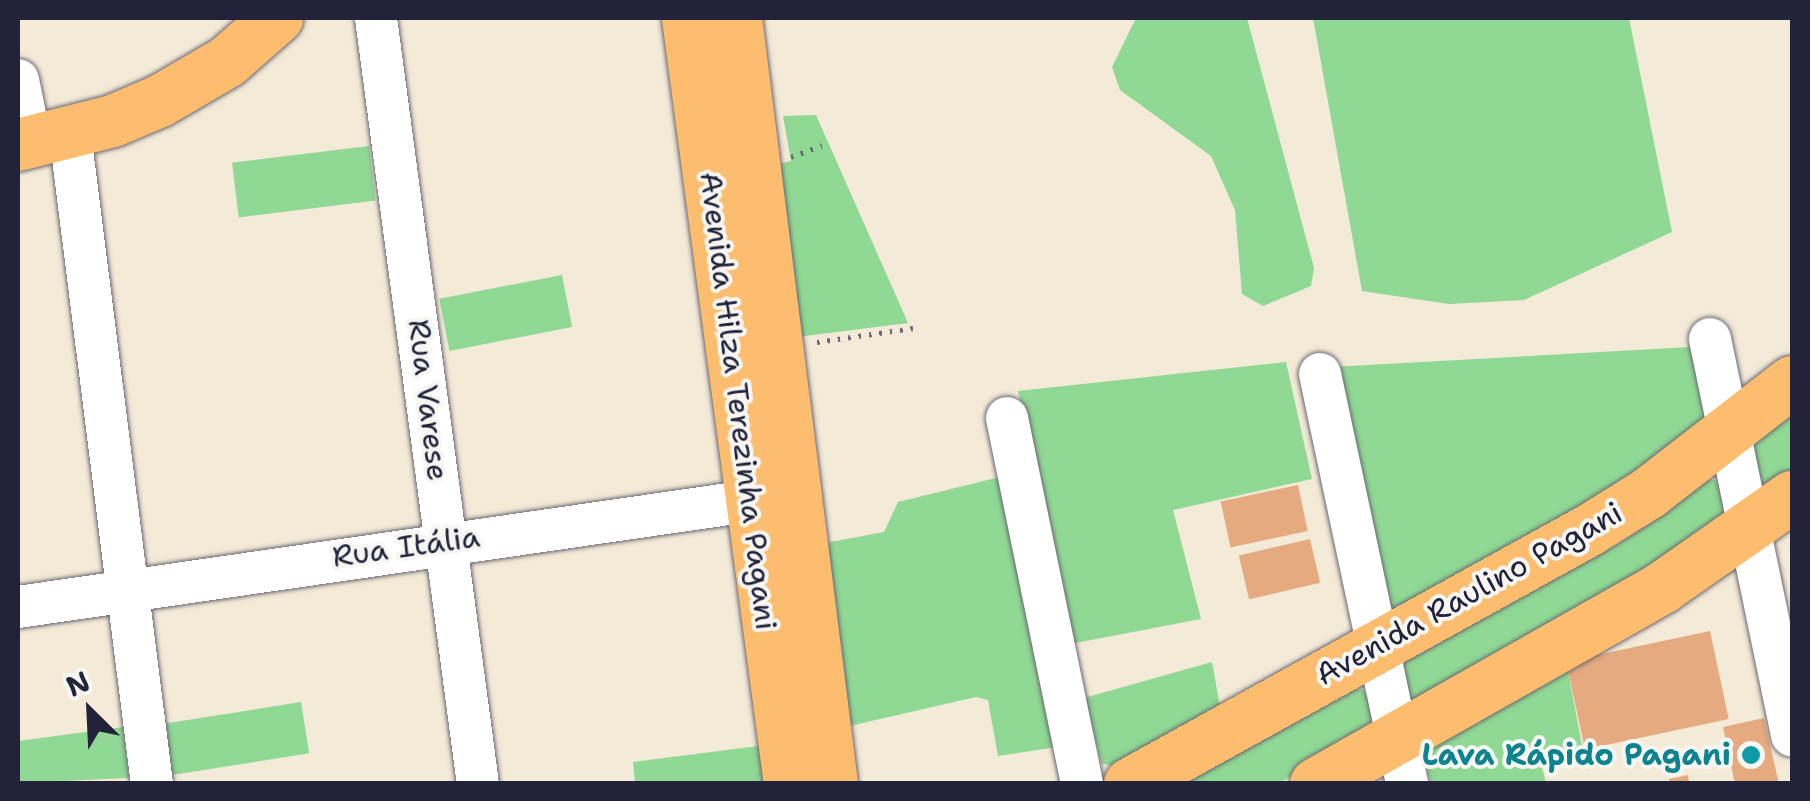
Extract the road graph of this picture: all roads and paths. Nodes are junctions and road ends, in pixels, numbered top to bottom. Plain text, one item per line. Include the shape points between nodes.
1 (277, 18) edge
2 (376, 18) edge
3 (688, 18) edge
4 (736, 18) edge
5 (18, 80) edge
6 (40, 141) edge
7 (913, 328) dead end
8 (1710, 339) dead end
9 (776, 348) junction
10 (1320, 374) dead end
11 (1792, 382) edge
12 (1007, 418) dead end
13 (1733, 432) junction
14 (773, 497) junction
15 (1773, 512) edge
16 (446, 540) junction
17 (124, 589) junction
18 (18, 607) edge
19 (1374, 647) junction
20 (1792, 736) edge
21 (1402, 760) edge
22 (152, 784) edge
23 (478, 784) edge
24 (790, 784) edge
25 (832, 784) edge
26 (1082, 784) edge
27 (1130, 784) edge
28 (1316, 784) edge

1 - 6 main road via 194,83
2 - 16 street, Rua Varese
3 - 14 main road, Avenida Hilza Terezinha Pagani
4 - 9 main road, Avenida Hilza Terezinha Pagani
5 - 6 street
6 - 17 street
7 - 9 path
8 - 13 street
9 - 14 main road, Avenida Hilza Terezinha Pagani
10 - 19 street
11 - 13 main road, Avenida Raulino Pagani
12 - 26 street
13 - 15 street
13 - 19 main road, Avenida Raulino Pagani via 1588,531
14 - 16 street, Rua Itália
14 - 24 main road, Avenida Hilza Terezinha Pagani
14 - 25 main road, Avenida Hilza Terezinha Pagani
15 - 20 street
15 - 21 main road
16 - 17 street, Rua Itália
16 - 23 street, Rua Varese
17 - 18 street, Rua Itália
17 - 22 street
19 - 21 street
19 - 27 main road, Avenida Raulino Pagani
21 - 28 main road

